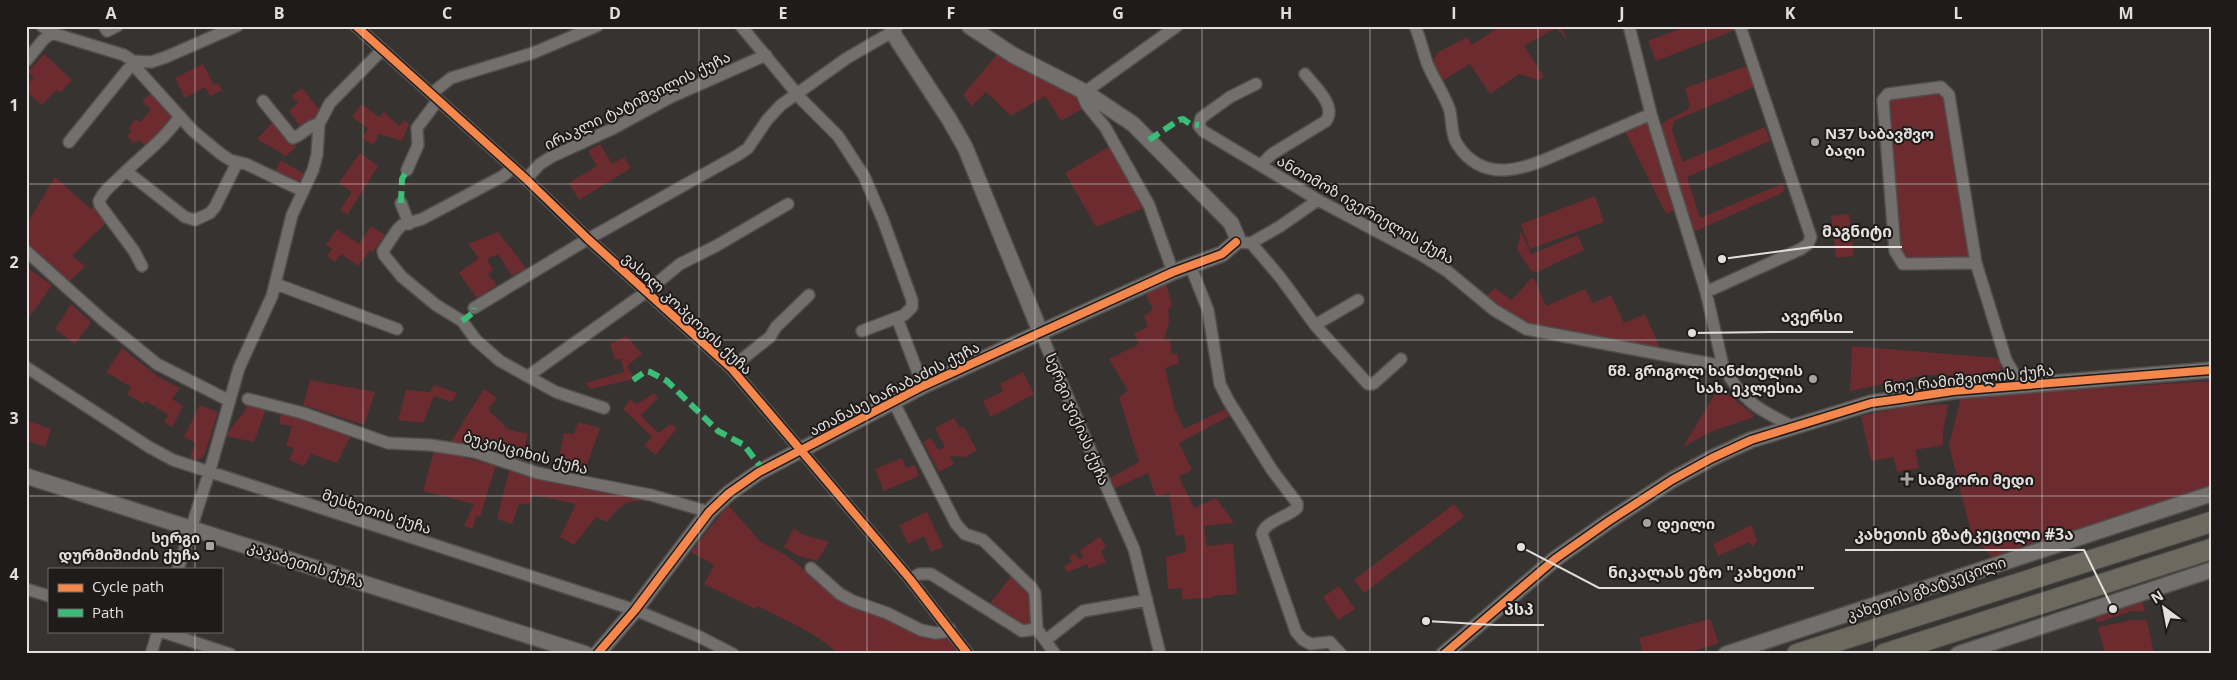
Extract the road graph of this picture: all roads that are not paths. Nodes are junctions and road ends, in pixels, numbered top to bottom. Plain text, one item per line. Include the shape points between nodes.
1 (104, 26) edge
2 (118, 26) edge
3 (237, 26) edge
4 (356, 26) edge
5 (597, 26) edge
6 (741, 26) edge
7 (969, 26) edge
8 (1177, 26) edge
9 (1415, 26) edge
10 (1629, 26) edge
11 (1740, 26) edge
12 (893, 29) edge
13 (47, 30) edge
14 (382, 50) junction
15 (766, 55) junction
16 (26, 61) edge
17 (134, 63) junction
18 (1305, 74) dead end
19 (1256, 84) dead end
20 (1085, 92) junction
21 (798, 93) junction
22 (434, 97) junction
23 (262, 101) dead end
24 (1651, 114) junction
25 (180, 116) junction
26 (319, 124) junction
27 (69, 142) dead end
28 (237, 163) junction
29 (1261, 165) junction
30 (513, 168) junction
31 (407, 170) dead end
32 (126, 171) junction
33 (526, 179) junction
34 (303, 192) junction
35 (1318, 200) junction
36 (401, 203) dead end
37 (788, 204) dead end
38 (409, 224) junction
39 (588, 239) junction
40 (1244, 243) junction
41 (26, 251) edge
42 (1976, 263) junction
43 (1190, 265) junction
44 (142, 266) dead end
45 (1173, 272) junction
46 (276, 284) junction
47 (646, 292) junction
48 (1706, 292) junction
49 (809, 295) dead end
50 (1358, 300) dead end
51 (474, 308) dead end
52 (897, 318) junction
53 (1316, 325) junction
54 (397, 329) dead end
55 (862, 331) dead end
56 (1040, 331) junction
57 (1402, 359) dead end
58 (1723, 366) junction
59 (26, 368) edge
60 (731, 368) junction
61 (2211, 370) edge
62 (528, 376) junction
63 (923, 386) junction
64 (2021, 386) junction
65 (248, 399) dead end
66 (228, 400) junction
67 (893, 401) junction
68 (604, 408) dead end
69 (1794, 426) junction
70 (800, 450) junction
71 (209, 473) junction
72 (26, 476) edge
73 (2211, 494) edge
74 (709, 512) junction
75 (2211, 522) edge
76 (191, 528) junction
77 (2211, 549) edge
78 (178, 568) edge
79 (811, 568) dead end
80 (2211, 570) edge
81 (910, 579) junction
82 (26, 589) edge
83 (48, 596) edge
84 (1147, 600) junction
85 (635, 610) junction
86 (950, 629) junction
87 (1036, 629) junction
88 (159, 632) edge
89 (162, 632) edge
90 (1046, 640) junction
91 (151, 654) edge
92 (230, 654) edge
93 (586, 654) edge
94 (597, 654) edge
95 (733, 654) edge
96 (968, 654) edge
97 (1056, 654) edge
98 (1160, 654) edge
99 (1341, 654) edge
100 (1444, 654) edge
101 (1726, 654) edge
102 (1797, 654) edge
103 (1884, 654) edge
104 (1958, 654) edge

1 - 2 street via 107,30
3 - 17 street via 166,57
4 - 14 street, ვასილ კოპცოვის ქუჩა
5 - 22 street via 533,53 451,78
6 - 15 street
7 - 20 street via 1013,55
8 - 20 street
9 - 24 street via 1427,64 1449,107 1456,144 1468,158 1483,167 1493,170 1524,169
10 - 24 street
11 - 48 street via 1811,237 1801,249
12 - 21 street
12 - 56 street, სერგი ჯიქიას ქუჩა via 965,147
13 - 16 street
13 - 17 street via 124,54
14 - 22 street, ვასილ კოპცოვის ქუჩა
14 - 26 street via 330,103
15 - 21 street
15 - 33 street, ირაკლი ტატიშვილის ქუჩა via 671,97 551,157
17 - 25 street
17 - 27 street
18 - 29 street via 1330,108 1330,116 1272,154
19 - 29 street, ანთიმოზ ივერიელის ქუჩა via 1230,97 1201,118 1199,124 1203,131
20 - 40 street via 1133,124 1231,223 1237,237
20 - 45 street via 1084,100 1105,127 1149,205
21 - 39 street via 773,113 748,148 738,155
21 - 52 street via 838,136 868,185 912,300 910,311
22 - 30 street, ვასილ კოპცოვის ქუჩა
22 - 31 street via 417,128 418,146
23 - 26 street via 293,138
24 - 48 street
25 - 28 street via 193,131
25 - 32 street via 173,127
26 - 34 street via 317,155
28 - 32 street via 215,207 195,220 185,217
28 - 34 street via 246,164
29 - 35 street, ანთიმოზ ივერიელის ქუჩა
30 - 33 street, ვასილ კოპცოვის ქუჩა
30 - 38 street via 422,220
32 - 44 street via 99,201
33 - 39 street, ვასილ კოპცოვის ქუჩა
34 - 46 street via 288,227
35 - 40 street, ათანასე ხარაბაძის ქუჩა via 1279,227
35 - 58 street, ანთიმოზ ივერიელის ქუჩა via 1423,256 1494,310 1526,329
36 - 38 street
37 - 47 street via 680,264
38 - 62 street via 397,230 383,251 386,258 402,277 462,321 483,347 500,361
39 - 47 street, ვასილ კოპცოვის ქუჩა
39 - 51 street
40 - 43 street, ათანასე ხარაბაძის ქუჩა
40 - 53 street via 1280,277
41 - 66 street via 157,364
42 - 42 street via 1903,264 1898,258 1883,100 1888,94 1941,87 1949,95
42 - 64 street via 2006,360
43 - 45 street, ათანასე ხარაბაძის ქუჩა
43 - 99 street via 1208,310 1220,384 1267,462 1297,504 1298,508 1268,525 1262,534 1292,623 1303,640 1311,644 1330,642
45 - 56 street, ათანასე ხარაბაძის ქუჩა
46 - 54 street
46 - 66 street via 238,368
47 - 60 street, ვასილ კოპცოვის ქუჩა
47 - 62 street
48 - 58 street
49 - 60 street via 770,337
50 - 53 street
52 - 55 street
52 - 63 street
53 - 57 street via 1368,384 1374,384
56 - 63 street, ათანასე ხარაბაძის ქუჩა
56 - 84 street, სერგი ჯიქიას ქუჩა via 1134,549
58 - 69 street via 1744,397 1766,413
59 - 71 street, მესხეთის ქუჩა via 149,447
60 - 70 street, ვასილ კოპცოვის ქუჩა
61 - 64 street, ნოე რამიშვილის ქუჩა
62 - 68 street via 556,392
63 - 67 street, ათანასე ხარაბაძის ქუჩა
64 - 69 street, ნოე რამიშვილის ქუჩა via 1953,391 1871,403
65 - 74 street, ბუკისციხის ქუჩა via 303,413 388,443 475,452 538,473 650,495
66 - 71 street
67 - 70 street, ათანასე ხარაბაძის ქუჩა
67 - 87 street via 956,524 965,534 983,540 1032,588 1035,593
69 - 100 street, ნოე რამიშვილის ქუჩა via 1751,440 1712,458 1615,517 1555,560
70 - 74 street, ათანასე ხარაბაძის ქუჩა via 759,472
70 - 81 street, ვასილ კოპცოვის ქუჩა
71 - 76 street
71 - 85 street, მესხეთის ქუჩა
72 - 76 street, კაკაბეთის ქუჩა
73 - 101 street, კახეთის გზატკეცილი
74 - 85 street, ათანასე ხარაბაძის ქუჩა
75 - 102 highway, კახეთის გზატკეცილი
76 - 78 street
76 - 93 street, კაკაბეთის ქუჩა
77 - 103 highway
79 - 86 street via 840,594 853,601 921,630 935,633
80 - 104 street
81 - 86 street, ვასილ კოპცოვის ქუჩა
81 - 87 street via 919,574 931,574 1022,631
82 - 83 street
84 - 90 street via 1083,611
84 - 98 street, სერგი ჯიქიას ქუჩა
85 - 94 street, ათანასე ხარაბაძის ქუჩა
85 - 95 street, მესხეთის ქუჩა
86 - 96 street, ვასილ კოპცოვის ქუჩა
87 - 90 street
88 - 91 street
89 - 92 street
90 - 97 street

